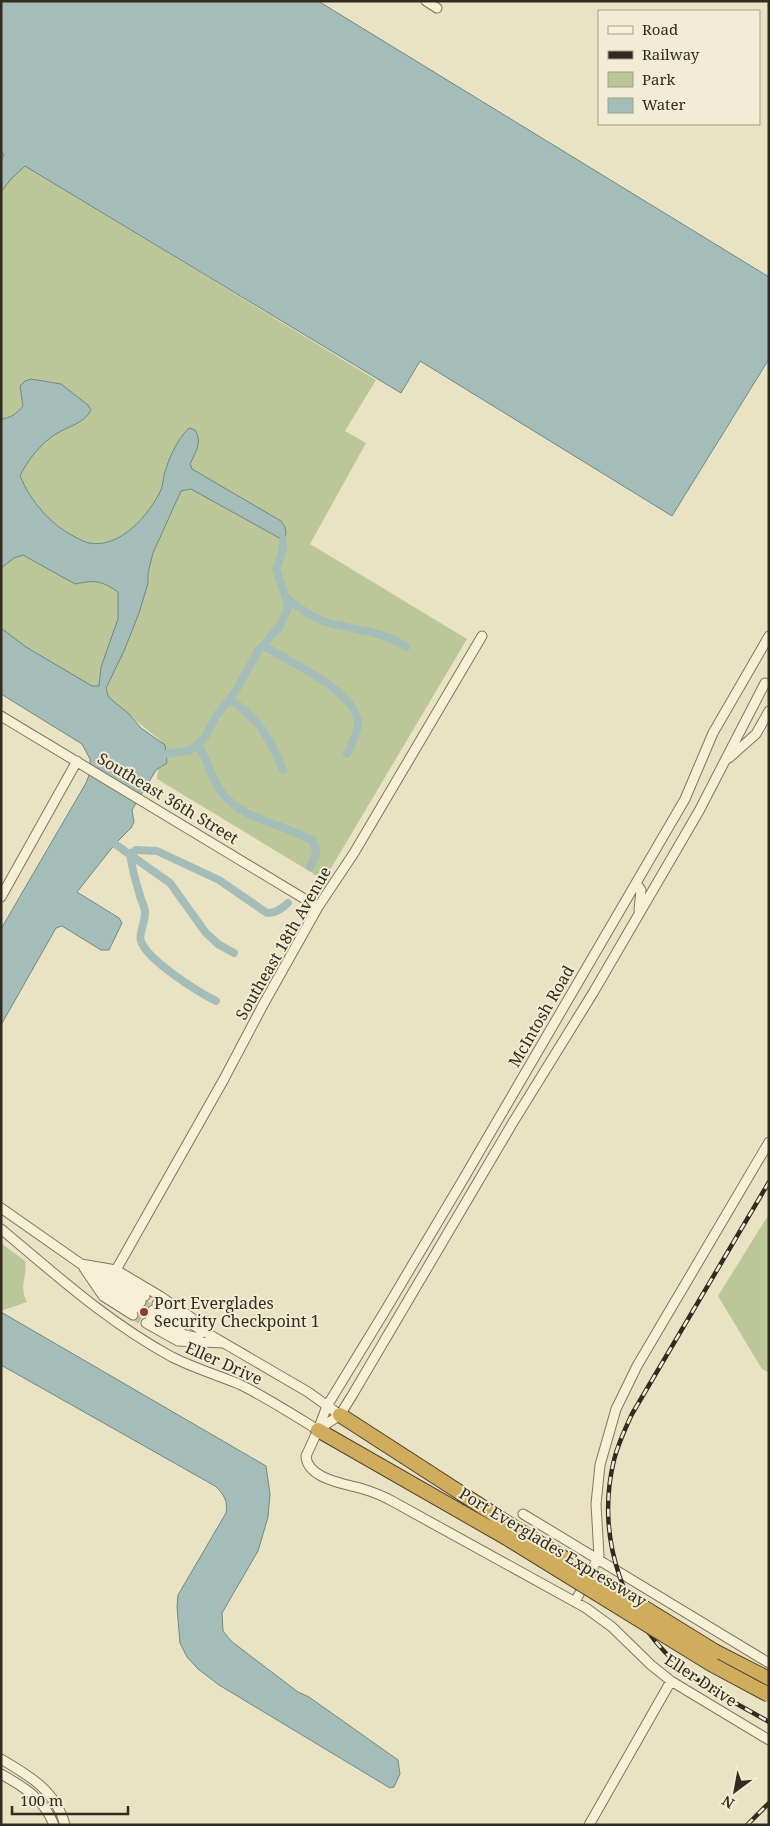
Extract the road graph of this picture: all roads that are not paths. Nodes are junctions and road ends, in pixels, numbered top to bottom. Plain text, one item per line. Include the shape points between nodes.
1 (426, 1) edge
2 (437, 8) dead end
3 (482, 636) dead end
4 (769, 636) edge
5 (765, 683) dead end
6 (769, 711) edge
7 (1, 716) edge
8 (77, 761) junction
9 (723, 764) junction
10 (636, 883) junction
11 (1, 898) edge
12 (318, 907) junction
13 (638, 915) junction
14 (769, 1142) edge
15 (1, 1208) edge
16 (12, 1215) junction
17 (1, 1218) edge
18 (1, 1230) edge
19 (81, 1264) junction
20 (116, 1270) junction
21 (104, 1296) junction
22 (96, 1308) junction
23 (226, 1343) junction
24 (327, 1406) junction
25 (340, 1415) junction
26 (318, 1430) junction
27 (523, 1514) dead end
28 (508, 1532) junction
29 (598, 1560) junction
30 (575, 1602) junction
31 (769, 1663) edge
32 (769, 1679) edge
33 (670, 1681) junction
34 (769, 1695) edge
35 (769, 1740) edge
36 (1, 1759) edge
37 (1, 1774) edge
38 (54, 1825) edge
39 (65, 1825) edge
40 (589, 1825) edge

1 - 2 street
3 - 12 street, Southeast 18th Avenue via 354,853
4 - 10 street, McIntosh Road via 713,733 685,799
5 - 9 street, McIntosh Road
6 - 9 street, McIntosh Road via 756,734
7 - 8 street, Southeast 36th Street
8 - 11 street
8 - 12 street, Southeast 36th Street
9 - 13 street, McIntosh Road
10 - 13 street via 641,890
10 - 24 street, McIntosh Road
12 - 20 street, Southeast 18th Avenue
13 - 25 street, McIntosh Road
14 - 29 street via 622,1395 606,1438 598,1478
15 - 16 street, Eller Drive
16 - 17 street
16 - 19 street, Eller Drive
18 - 22 street, Eller Drive
19 - 20 street, Eller Drive
19 - 21 street, Eller Drive
19 - 21 street, Eller Drive via 139,1305
20 - 23 street, Eller Drive via 160,1296
21 - 22 street
22 - 26 street, Eller Drive via 171,1356 249,1389
23 - 23 street, Eller Drive via 182,1326 151,1313 178,1341
23 - 24 street, Eller Drive
24 - 25 street, Eller Drive
24 - 26 street, Eller Drive
25 - 26 street
25 - 28 highway, Port Everglades Expressway
26 - 28 highway, Port Everglades Expressway
26 - 30 street, Eller Drive via 306,1456 314,1472 392,1501
27 - 29 street
28 - 32 highway, Port Everglades Expressway, bridge
28 - 34 highway, Port Everglades Expressway, bridge via 711,1664
29 - 30 street
29 - 31 street
30 - 33 street, Eller Drive via 612,1627
33 - 35 street, Eller Drive
33 - 40 street
36 - 39 street via 43,1786 52,1796
37 - 38 street via 35,1796

